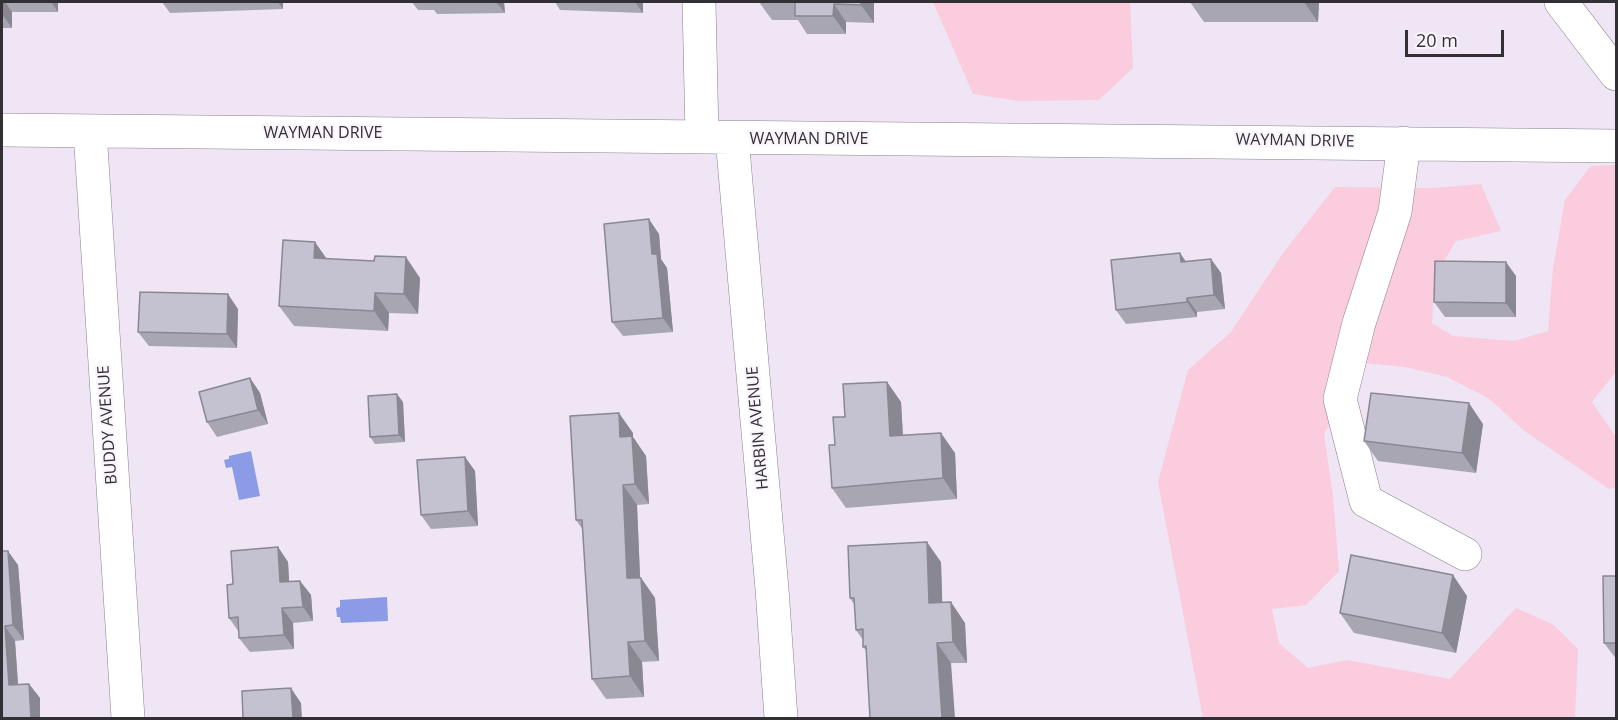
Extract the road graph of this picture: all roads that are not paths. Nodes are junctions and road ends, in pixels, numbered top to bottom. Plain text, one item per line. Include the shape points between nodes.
1 (699, 2) edge
2 (1561, 2) edge
3 (1617, 74) edge
4 (2, 130) edge
5 (90, 131) junction
6 (717, 137) junction
7 (1404, 143) junction
8 (1617, 146) edge
9 (1465, 554) dead end
10 (128, 718) edge
11 (781, 718) edge

1 - 6 street, HARBIN AVENUE
2 - 3 street
4 - 5 street, WAYMAN DRIVE
5 - 6 street, WAYMAN DRIVE
5 - 10 street, BUDDY AVENUE
6 - 7 street, WAYMAN DRIVE
6 - 11 street, HARBIN AVENUE via 772,589
7 - 8 street, WAYMAN DRIVE
7 - 9 street via 1395,212 1359,323 1340,399 1366,501

